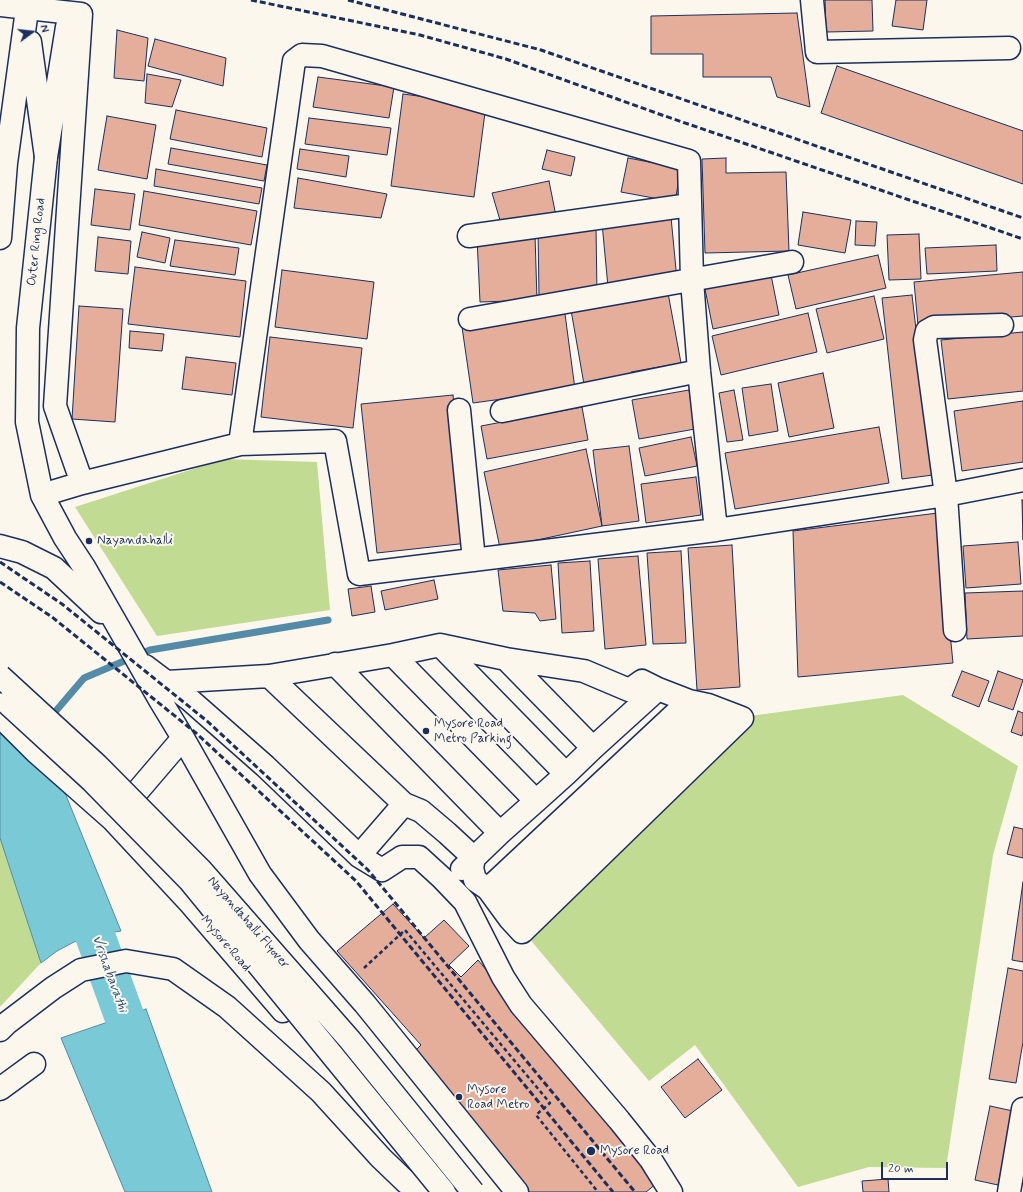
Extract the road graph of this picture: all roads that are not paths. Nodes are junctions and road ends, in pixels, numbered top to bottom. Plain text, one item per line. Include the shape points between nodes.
1 (812, 0) edge
2 (0, 4) edge
3 (67, 27) dead end
4 (1009, 48) dead end
5 (46, 157) junction
6 (690, 205) junction
7 (469, 236) dead end
8 (0, 238) edge
9 (792, 262) dead end
10 (692, 280) junction
11 (470, 320) dead end
12 (1002, 325) dead end
13 (698, 371) junction
14 (460, 410) dead end
15 (502, 411) dead end
16 (240, 444) junction
17 (1023, 480) edge
18 (82, 483) junction
19 (42, 495) junction
20 (946, 495) junction
21 (716, 530) junction
22 (0, 546) edge
23 (474, 560) junction
24 (119, 629) junction
25 (955, 630) dead end
26 (440, 645) junction
27 (393, 655) junction
28 (506, 659) junction
29 (137, 660) junction
30 (336, 664) junction
31 (0, 676) edge
32 (269, 676) junction
33 (167, 682) junction
34 (658, 689) junction
35 (0, 697) edge
36 (708, 706) junction
37 (0, 716) edge
38 (184, 738) junction
39 (594, 748) junction
40 (566, 774) junction
41 (536, 801) junction
42 (404, 804) junction
43 (112, 820) junction
44 (500, 833) junction
45 (359, 856) junction
46 (474, 858) junction
47 (447, 883) junction
48 (499, 904) junction
49 (0, 1030) edge
50 (34, 1064) dead end
51 (0, 1089) edge
52 (1023, 1108) edge
53 (418, 1192) edge
54 (429, 1192) edge
55 (444, 1192) edge
56 (473, 1192) edge
57 (517, 1192) edge
58 (671, 1192) edge
59 (1009, 1192) edge

1 - 4 main road via 817,52
2 - 18 main road via 81,14 55,406
3 - 5 main road
5 - 8 main road via 26,17 6,163
5 - 19 main road, Outer Ring Road via 28,328 27,422
6 - 7 main road
6 - 10 main road
6 - 16 main road via 689,161 322,56 302,56 294,61
9 - 10 main road
10 - 11 main road
10 - 13 main road
12 - 20 main road via 934,327 927,331 925,340
13 - 15 main road
13 - 21 main road
14 - 23 main road
16 - 18 main road
16 - 23 main road via 334,441 359,574
17 - 20 main road
18 - 19 main road
19 - 24 main road, Outer Ring Road
20 - 21 main road
20 - 25 main road
21 - 23 main road
22 - 24 main road via 22,552 54,568
24 - 29 main road, Outer Ring Road
26 - 27 main road
26 - 28 main road
26 - 40 main road
27 - 30 main road
27 - 41 main road
28 - 34 main road via 584,671 628,690 642,681
28 - 39 main road
29 - 33 main road
29 - 38 main road, Outer Ring Road
30 - 32 main road
30 - 44 main road
31 - 56 main road, Nayandahalli Flyover, bridge via 97,765 201,870 350,1040
32 - 33 main road
32 - 42 main road
33 - 45 main road via 265,766
34 - 36 main road
34 - 39 main road
35 - 55 main road, Nayandahalli Flyover, bridge via 92,781 190,881
36 - 48 main road
36 - 48 main road
37 - 43 main road, Mysore Road
38 - 43 main road
38 - 57 main road, Outer Ring Road via 260,874 309,940 365,1004
39 - 40 main road
40 - 41 main road
41 - 44 main road
42 - 45 main road
42 - 46 main road via 421,811
43 - 54 main road, Mysore Road via 191,904 352,1090
44 - 46 main road
45 - 47 main road via 382,870 402,857 419,857
46 - 47 main road
46 - 48 main road via 472,868 475,880
47 - 58 main road via 465,902 521,1005 638,1143
49 - 53 main road via 53,988 81,970 126,961 173,969 227,1007 321,1092 381,1158
50 - 51 main road
52 - 59 main road

